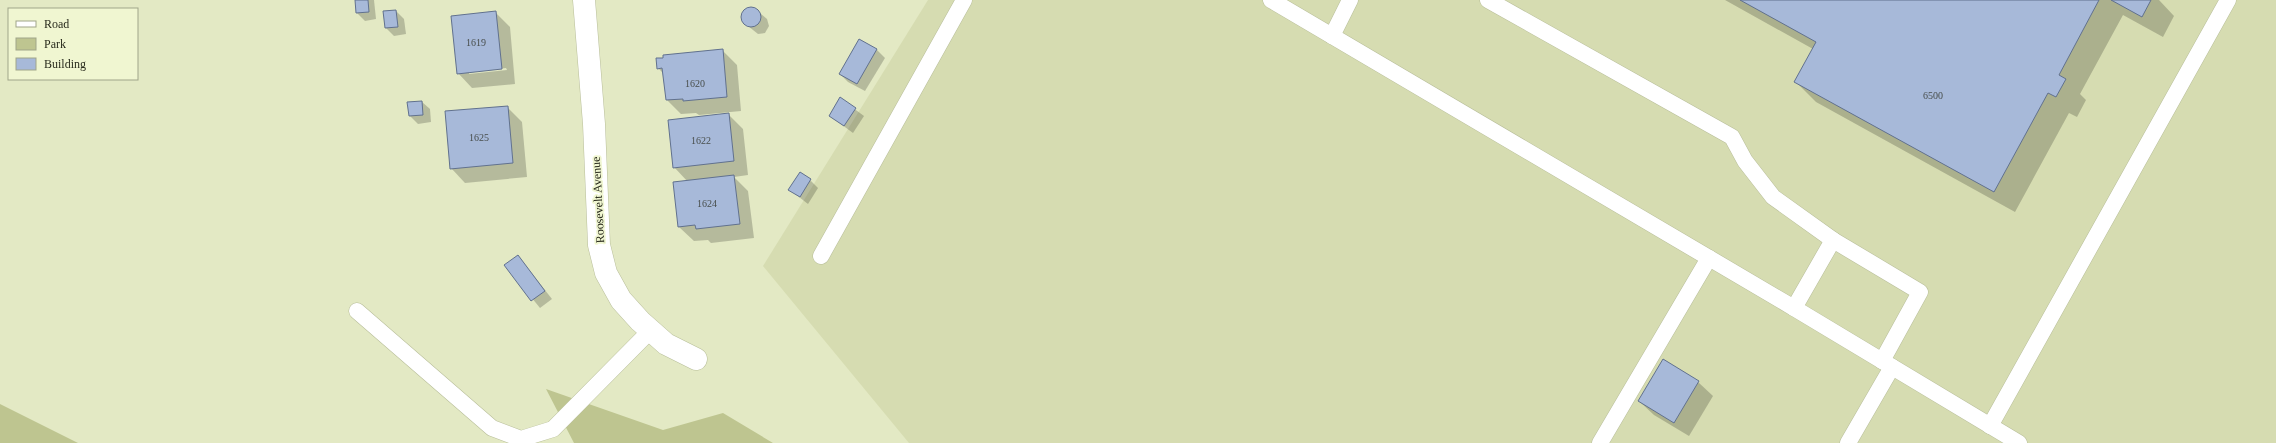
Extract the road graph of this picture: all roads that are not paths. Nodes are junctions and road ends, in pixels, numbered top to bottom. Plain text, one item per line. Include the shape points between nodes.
1 (584, 0) edge
2 (964, 0) edge
3 (1271, 0) edge
4 (1350, 0) edge
5 (1488, 0) edge
6 (2228, 0) edge
7 (1332, 36) junction
8 (1833, 240) junction
9 (821, 256) dead end
10 (1709, 258) junction
11 (1794, 308) junction
12 (357, 311) dead end
13 (651, 330) junction
14 (696, 359) dead end
15 (1887, 364) junction
16 (1990, 426) junction
17 (1600, 443) edge
18 (1848, 443) edge
19 (2019, 443) edge

1 - 13 street, Roosevelt Avenue via 594,124 599,245 606,273 621,300
2 - 9 lane
3 - 7 lane
4 - 7 lane
5 - 8 lane via 1732,137 1745,161 1773,197
6 - 16 lane
7 - 10 lane
8 - 11 lane
8 - 15 lane via 1920,292
10 - 11 lane
10 - 17 lane
11 - 15 lane
12 - 13 lane via 492,428 521,439 553,429
13 - 14 street, Roosevelt Avenue via 666,344
15 - 16 lane
15 - 18 lane
16 - 19 lane

